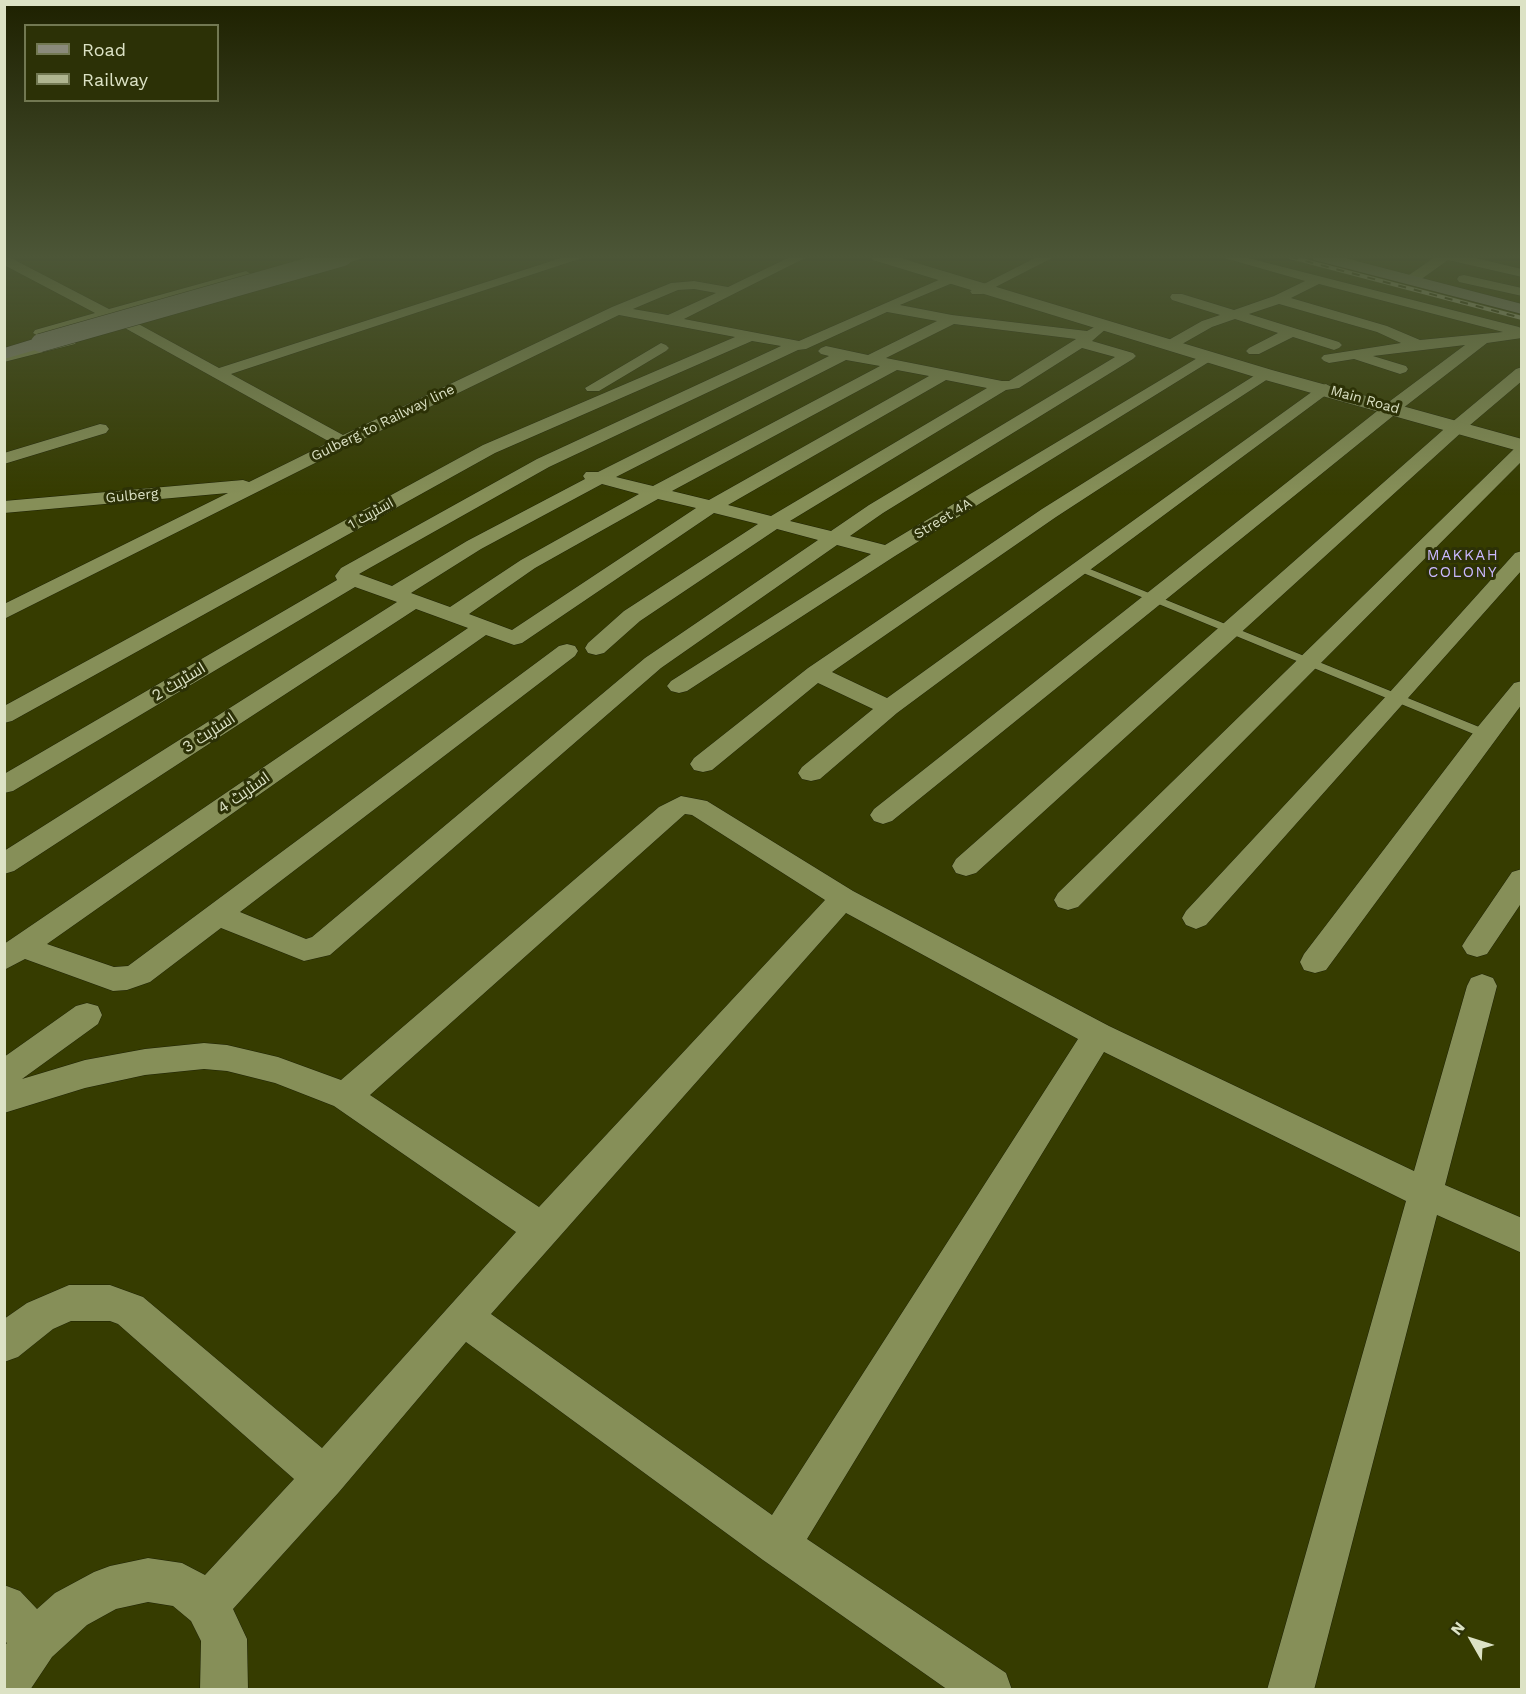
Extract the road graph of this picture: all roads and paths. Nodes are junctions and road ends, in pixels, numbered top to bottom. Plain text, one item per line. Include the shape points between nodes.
1 (29, 336) edge
2 (56, 336) edge
3 (57, 336) edge
4 (81, 336) edge
5 (149, 336) edge
6 (335, 336) edge
7 (563, 336) edge
8 (750, 336) joint
9 (820, 336) edge
10 (918, 336) edge
11 (1090, 336) edge
12 (1094, 336) edge
13 (1100, 336) edge
14 (1186, 336) edge
15 (1284, 336) edge
16 (1301, 336) edge
17 (1398, 336) edge
18 (1500, 336) edge
19 (1484, 339) junction
20 (39, 341) junction
21 (4, 343) edge
22 (1170, 345) junction
23 (1418, 345) junction
24 (798, 346) junction
25 (4, 348) edge
26 (661, 348) dead end
27 (1254, 351) dead end
28 (843, 355) junction
29 (1350, 355) junction
30 (4, 356) edge
31 (1209, 357) junction
32 (870, 360) junction
33 (894, 365) junction
34 (1400, 369) dead end
35 (1521, 372) edge
36 (216, 374) junction
37 (1265, 374) junction
38 (942, 375) junction
39 (1002, 386) junction
40 (1326, 389) junction
41 (1392, 408) junction
42 (1457, 427) junction
43 (100, 429) dead end
44 (343, 442) junction
45 (1521, 446) edge
46 (489, 449) junction
47 (1521, 451) edge
48 (4, 459) edge
49 (543, 463) junction
50 (600, 478) junction
51 (260, 484) junction
52 (656, 492) junction
53 (711, 507) junction
54 (8, 508) edge
55 (773, 522) junction
56 (834, 538) junction
57 (888, 552) junction
58 (1521, 557) edge
59 (1080, 568) junction
60 (353, 579) junction
61 (404, 598) junction
62 (1154, 598) junction
63 (4, 614) edge
64 (452, 616) junction
65 (484, 627) junction
66 (1230, 629) junction
67 (596, 648) dead end
68 (567, 651) dead end
69 (1309, 662) junction
70 (816, 673) junction
71 (679, 686) dead end
72 (1521, 688) edge
73 (1397, 698) junction
74 (889, 708) junction
75 (4, 716) edge
76 (1485, 734) junction
77 (703, 764) dead end
78 (811, 773) dead end
79 (4, 785) edge
80 (883, 816) dead end
81 (4, 864) edge
82 (966, 866) dead end
83 (1521, 879) edge
84 (843, 898) junction
85 (1068, 900) dead end
86 (218, 915) junction
87 (1196, 918) dead end
88 (1477, 946) dead end
89 (14, 953) edge
90 (1315, 962) dead end
91 (1482, 986) dead end
92 (87, 1015) dead end
93 (1098, 1035) junction
94 (4, 1075) edge
95 (346, 1096) junction
96 (4, 1099) edge
97 (1425, 1193) junction
98 (542, 1229) junction
99 (1521, 1236) edge
100 (463, 1317) junction
101 (4, 1343) edge
102 (324, 1477) junction
103 (778, 1545) junction
104 (207, 1605) junction
105 (4, 1607) edge
106 (36, 1641) junction
107 (5, 1689) edge
108 (224, 1689) edge
109 (989, 1689) edge
110 (1290, 1689) edge

1 - 21 street
2 - 20 main road
3 - 20 main road, bridge
4 - 30 street
5 - 36 street
6 - 36 street
7 - 44 street, Gulberg to Railway line
8 - 24 street
8 - 46 street, اسٹریٹ 1
9 - 24 street
10 - 32 street
11 - 39 street via 1013,384
12 - 56 street via 1128,356
13 - 22 street, Main Road
14 - 22 street
15 - 27 street
16 - 29 street
17 - 23 street
18 - 19 street
19 - 23 street
19 - 41 street
20 - 25 main road
20 - 30 main road
22 - 31 street, Main Road
23 - 29 street
24 - 28 street
24 - 49 street
26 - 46 street
28 - 32 street
28 - 50 street, اسٹریٹ 3
29 - 34 street
31 - 37 street, Main Road
31 - 57 street, Street 4A
32 - 33 street
33 - 38 street
33 - 52 street
35 - 42 street
36 - 44 street
37 - 40 street, Main Road
37 - 70 street via 1049,513
38 - 39 street
38 - 53 street
39 - 55 street
40 - 41 street, Main Road
40 - 59 street
41 - 42 street, Main Road
41 - 62 street
42 - 45 street, Main Road
42 - 66 street
43 - 48 street
44 - 51 street, Gulberg to Railway line
46 - 49 street
46 - 75 street, اسٹریٹ 1
47 - 69 street
49 - 50 street
49 - 60 street via 345,574
50 - 52 street
50 - 61 street, اسٹریٹ 3 via 474,545
51 - 54 street, Gulberg
51 - 63 street, Gulberg to Railway line
52 - 53 street
52 - 64 street via 528,564
53 - 55 street
53 - 65 street via 514,638
55 - 56 street
55 - 67 street via 632,616
56 - 57 street
56 - 86 street via 652,663 320,947 304,950
57 - 71 street, Street 4A
58 - 73 street
59 - 62 lane
59 - 74 street
60 - 61 street
60 - 79 street, اسٹریٹ 2
61 - 64 street
61 - 81 street, اسٹریٹ 3
62 - 66 lane
62 - 80 street
64 - 65 street
65 - 89 street, اسٹریٹ 4
66 - 69 lane
66 - 82 street
68 - 86 street
69 - 73 lane
69 - 85 street
70 - 74 street
70 - 77 street
72 - 76 street
73 - 76 lane
73 - 87 street
74 - 78 street
76 - 90 street
83 - 88 street
84 - 93 street
84 - 95 street via 698,807 681,805
84 - 98 street
86 - 89 street via 139,974 127,978 113,979
91 - 97 street
92 - 94 street
93 - 97 street
93 - 103 street
95 - 96 street via 279,1070 204,1056 85,1074
95 - 98 street
97 - 99 street
97 - 110 street
98 - 100 street
100 - 102 street
100 - 103 street
101 - 102 street via 40,1316 69,1303 110,1303 130,1310
102 - 104 street
103 - 109 street
104 - 106 street via 182,1586 148,1580 110,1588 72,1609
104 - 108 street via 224,1639
105 - 106 street
106 - 107 street

